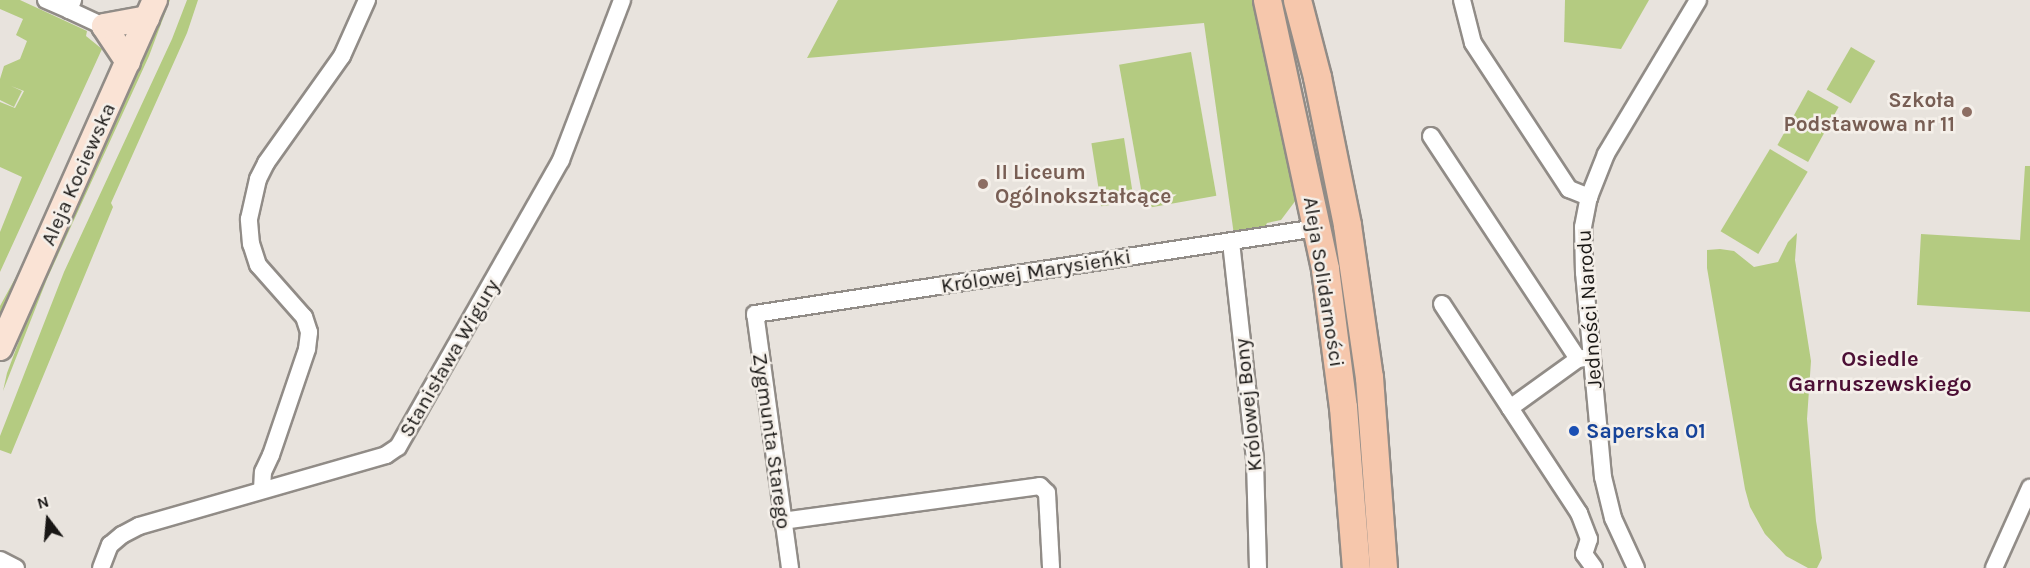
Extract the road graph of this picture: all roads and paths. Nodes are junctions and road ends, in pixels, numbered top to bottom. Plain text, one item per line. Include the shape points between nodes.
1 (46, 0) edge
2 (367, 0) edge
3 (622, 0) edge
4 (1266, 0) edge
5 (1297, 0) edge
6 (1462, 0) edge
7 (1698, 0) edge
8 (71, 5) edge
9 (151, 9) edge
10 (104, 26) junction
11 (128, 62) junction
12 (1431, 136) dead end
13 (1589, 197) junction
14 (1317, 228) junction
15 (1230, 242) junction
16 (1442, 304) dead end
17 (754, 314) joint
18 (0, 348) edge
19 (1585, 358) junction
20 (1510, 408) junction
21 (2030, 488) edge
22 (262, 490) junction
23 (782, 521) junction
24 (0, 560) edge
25 (16, 568) edge
26 (101, 568) edge
27 (790, 568) edge
28 (1051, 568) edge
29 (1257, 568) edge
30 (1356, 568) edge
31 (1383, 568) edge
32 (1594, 568) edge
33 (1636, 568) edge
34 (1994, 568) edge

1 - 8 street
2 - 22 street via 342,56 266,163 258,179 249,219 258,265 304,317 309,332 303,360 262,472
3 - 22 street, Stanisława Wigury via 561,160 398,447 386,455
4 - 14 main road, Aleja Solidarności
5 - 31 main road, Aleja Solidarności via 1347,225 1369,377
6 - 13 street via 1473,43 1569,189
7 - 13 street, Jedności Narodu via 1606,154
8 - 10 street
9 - 10 street
9 - 11 street, Aleja Kociewska
10 - 11 street
11 - 18 street, Aleja Kociewska
12 - 19 street
13 - 19 street, Jedności Narodu via 1582,245
14 - 15 street, Królowej Marysieńki
14 - 30 main road, Aleja Solidarności via 1343,407
15 - 17 street, Królowej Marysieńki
15 - 29 street, Królowej Bony via 1255,461
16 - 20 street
17 - 23 street, Zygmunta Starego
19 - 20 street
19 - 33 street, Jedności Narodu via 1607,496 1618,533
20 - 32 street via 1579,513 1589,539 1584,554
21 - 34 street
22 - 26 street, Stanisława Wigury via 129,530 110,545
23 - 27 street, Zygmunta Starego
23 - 28 street via 1040,486 1047,493
24 - 25 street

